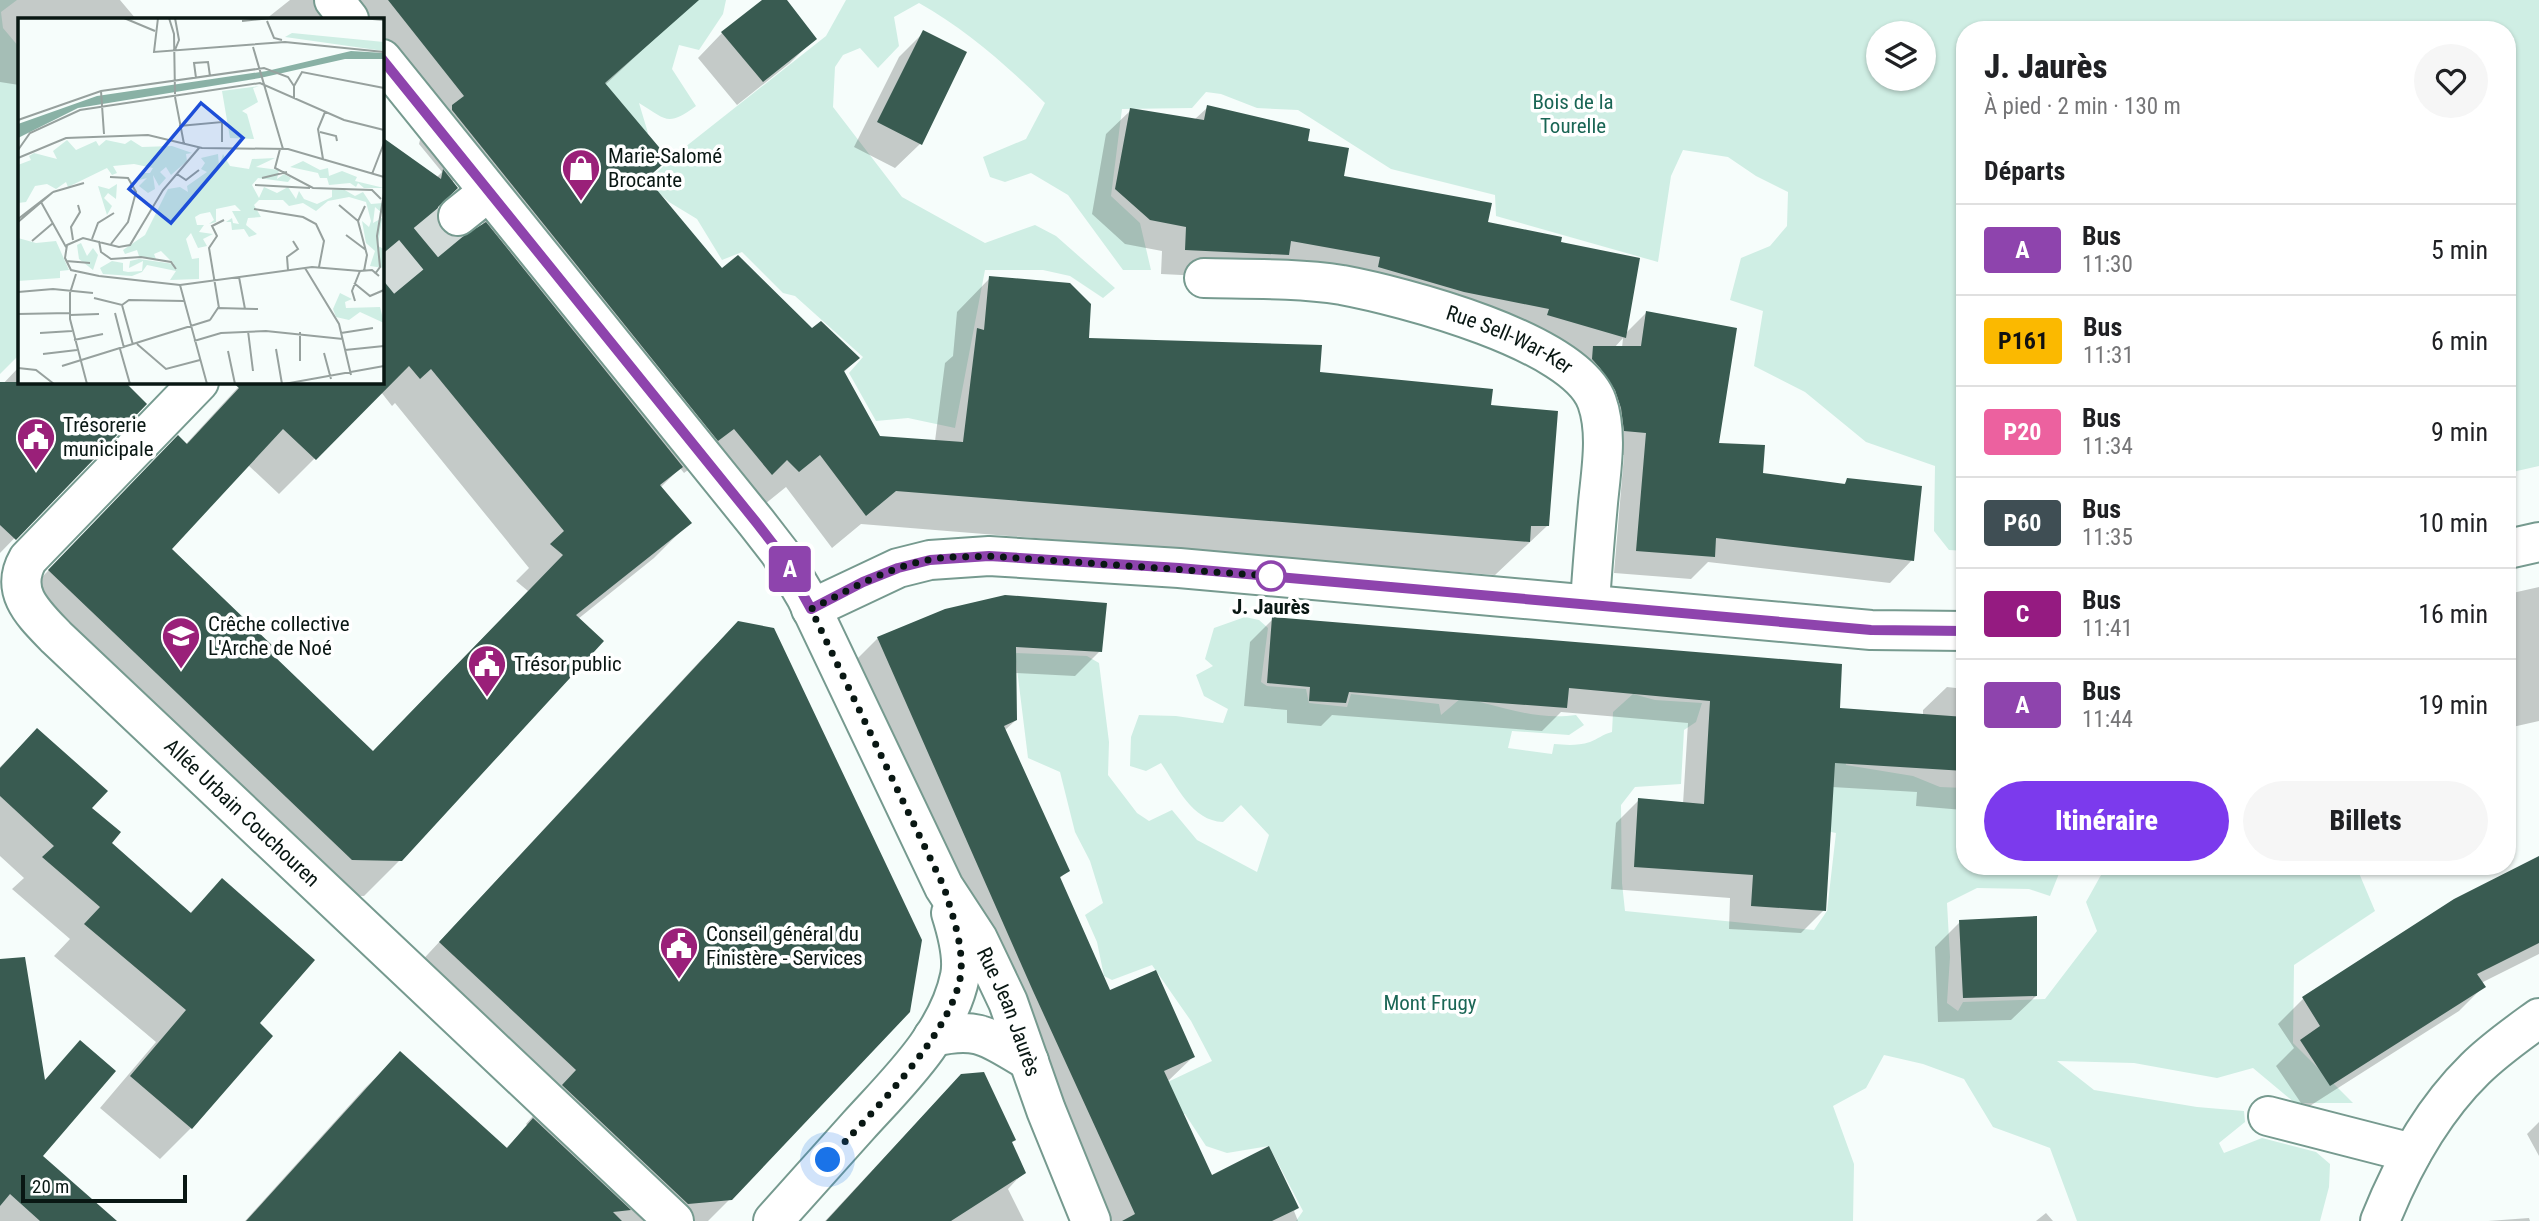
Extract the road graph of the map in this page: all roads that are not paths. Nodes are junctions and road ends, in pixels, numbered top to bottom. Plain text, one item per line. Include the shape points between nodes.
1 (334, 0) edge
2 (348, 18) edge
3 (383, 60) edge
4 (488, 192) junction
5 (458, 216) tunnel mouth
6 (1204, 278) dead end
7 (198, 383) edge
8 (2539, 542) edge
9 (2516, 547) edge
10 (1590, 604) junction
11 (811, 609) junction
12 (1956, 631) edge
13 (944, 887) junction
14 (2539, 1018) edge
15 (933, 1037) junction
16 (1029, 1061) junction
17 (2267, 1116) dead end
18 (2412, 1153) junction
19 (674, 1221) edge
20 (773, 1221) edge
21 (1091, 1221) edge
22 (2380, 1221) edge

1 - 2 street
3 - 4 street, Rue Jean Jaurès
4 - 5 street
4 - 11 street, Rue Jean Jaurès via 756,522
6 - 10 street, Rue Sell-War-Ker via 1311,282 1406,298 1540,349 1581,378 1597,400 1602,425
7 - 19 street, Allée Urbain Couchouren via 33,554 22,570 20,589 38,619 56,637
8 - 9 street
10 - 11 street via 989,556 930,560 898,568
10 - 12 street via 1871,630
11 - 13 street, Rue Jean Jaurès
13 - 15 street via 957,932 961,972
13 - 16 street, Rue Jean Jaurès via 978,939
14 - 18 street via 2468,1076
15 - 16 street via 979,1033
15 - 20 street
16 - 21 street, Rue Jean Jaurès
17 - 18 street
18 - 22 street

